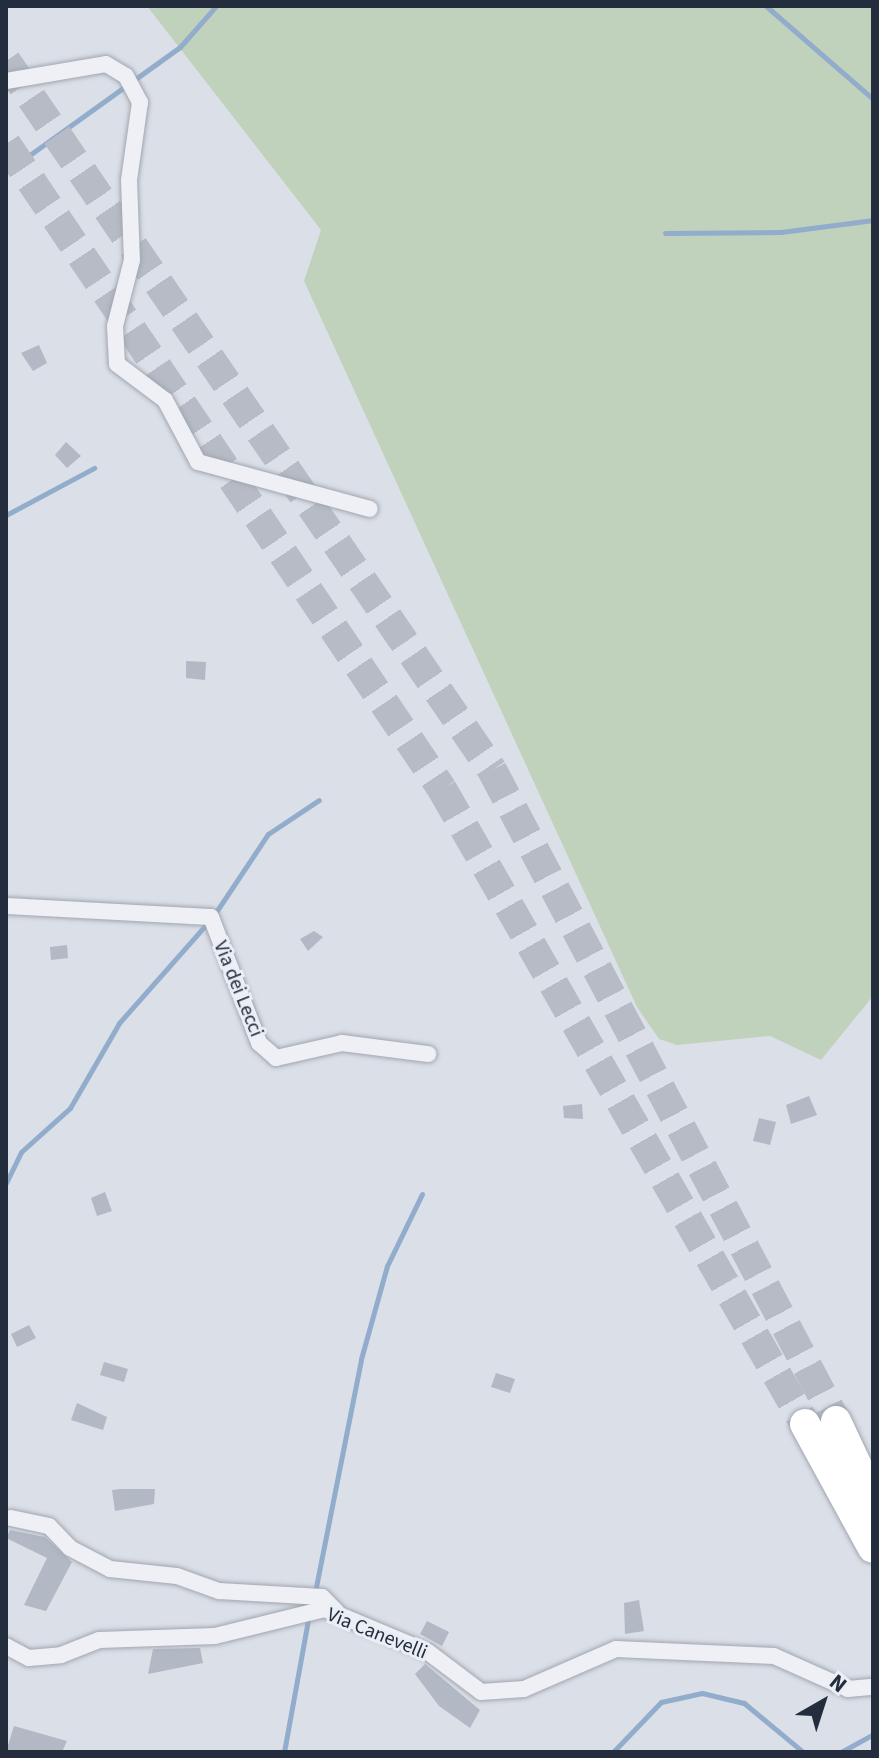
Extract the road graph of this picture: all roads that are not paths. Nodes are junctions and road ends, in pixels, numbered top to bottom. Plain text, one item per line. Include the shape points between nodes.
1 (6, 81) edge
2 (370, 509) dead end
3 (6, 906) edge
4 (428, 1054) dead end
5 (836, 1421) tunnel mouth
6 (805, 1424) tunnel mouth
7 (873, 1500) edge
8 (11, 1518) dead end
9 (873, 1548) edge
10 (338, 1614) junction
11 (6, 1646) edge
12 (873, 1687) edge

1 - 2 street via 106,64 126,76 140,102 129,180 132,260 115,326 117,364 165,400 198,462
3 - 4 street, Via dei Lecci via 211,917 259,1043 276,1058 342,1043
5 - 7 highway
6 - 9 highway
8 - 10 street via 49,1526 70,1548 110,1569 177,1576 219,1591 322,1597
10 - 11 street, Via Canevelli via 325,1609 215,1636 99,1640 29,1658
10 - 12 street, Via Canevelli via 428,1652 481,1692 524,1689 616,1649 774,1656 848,1689

